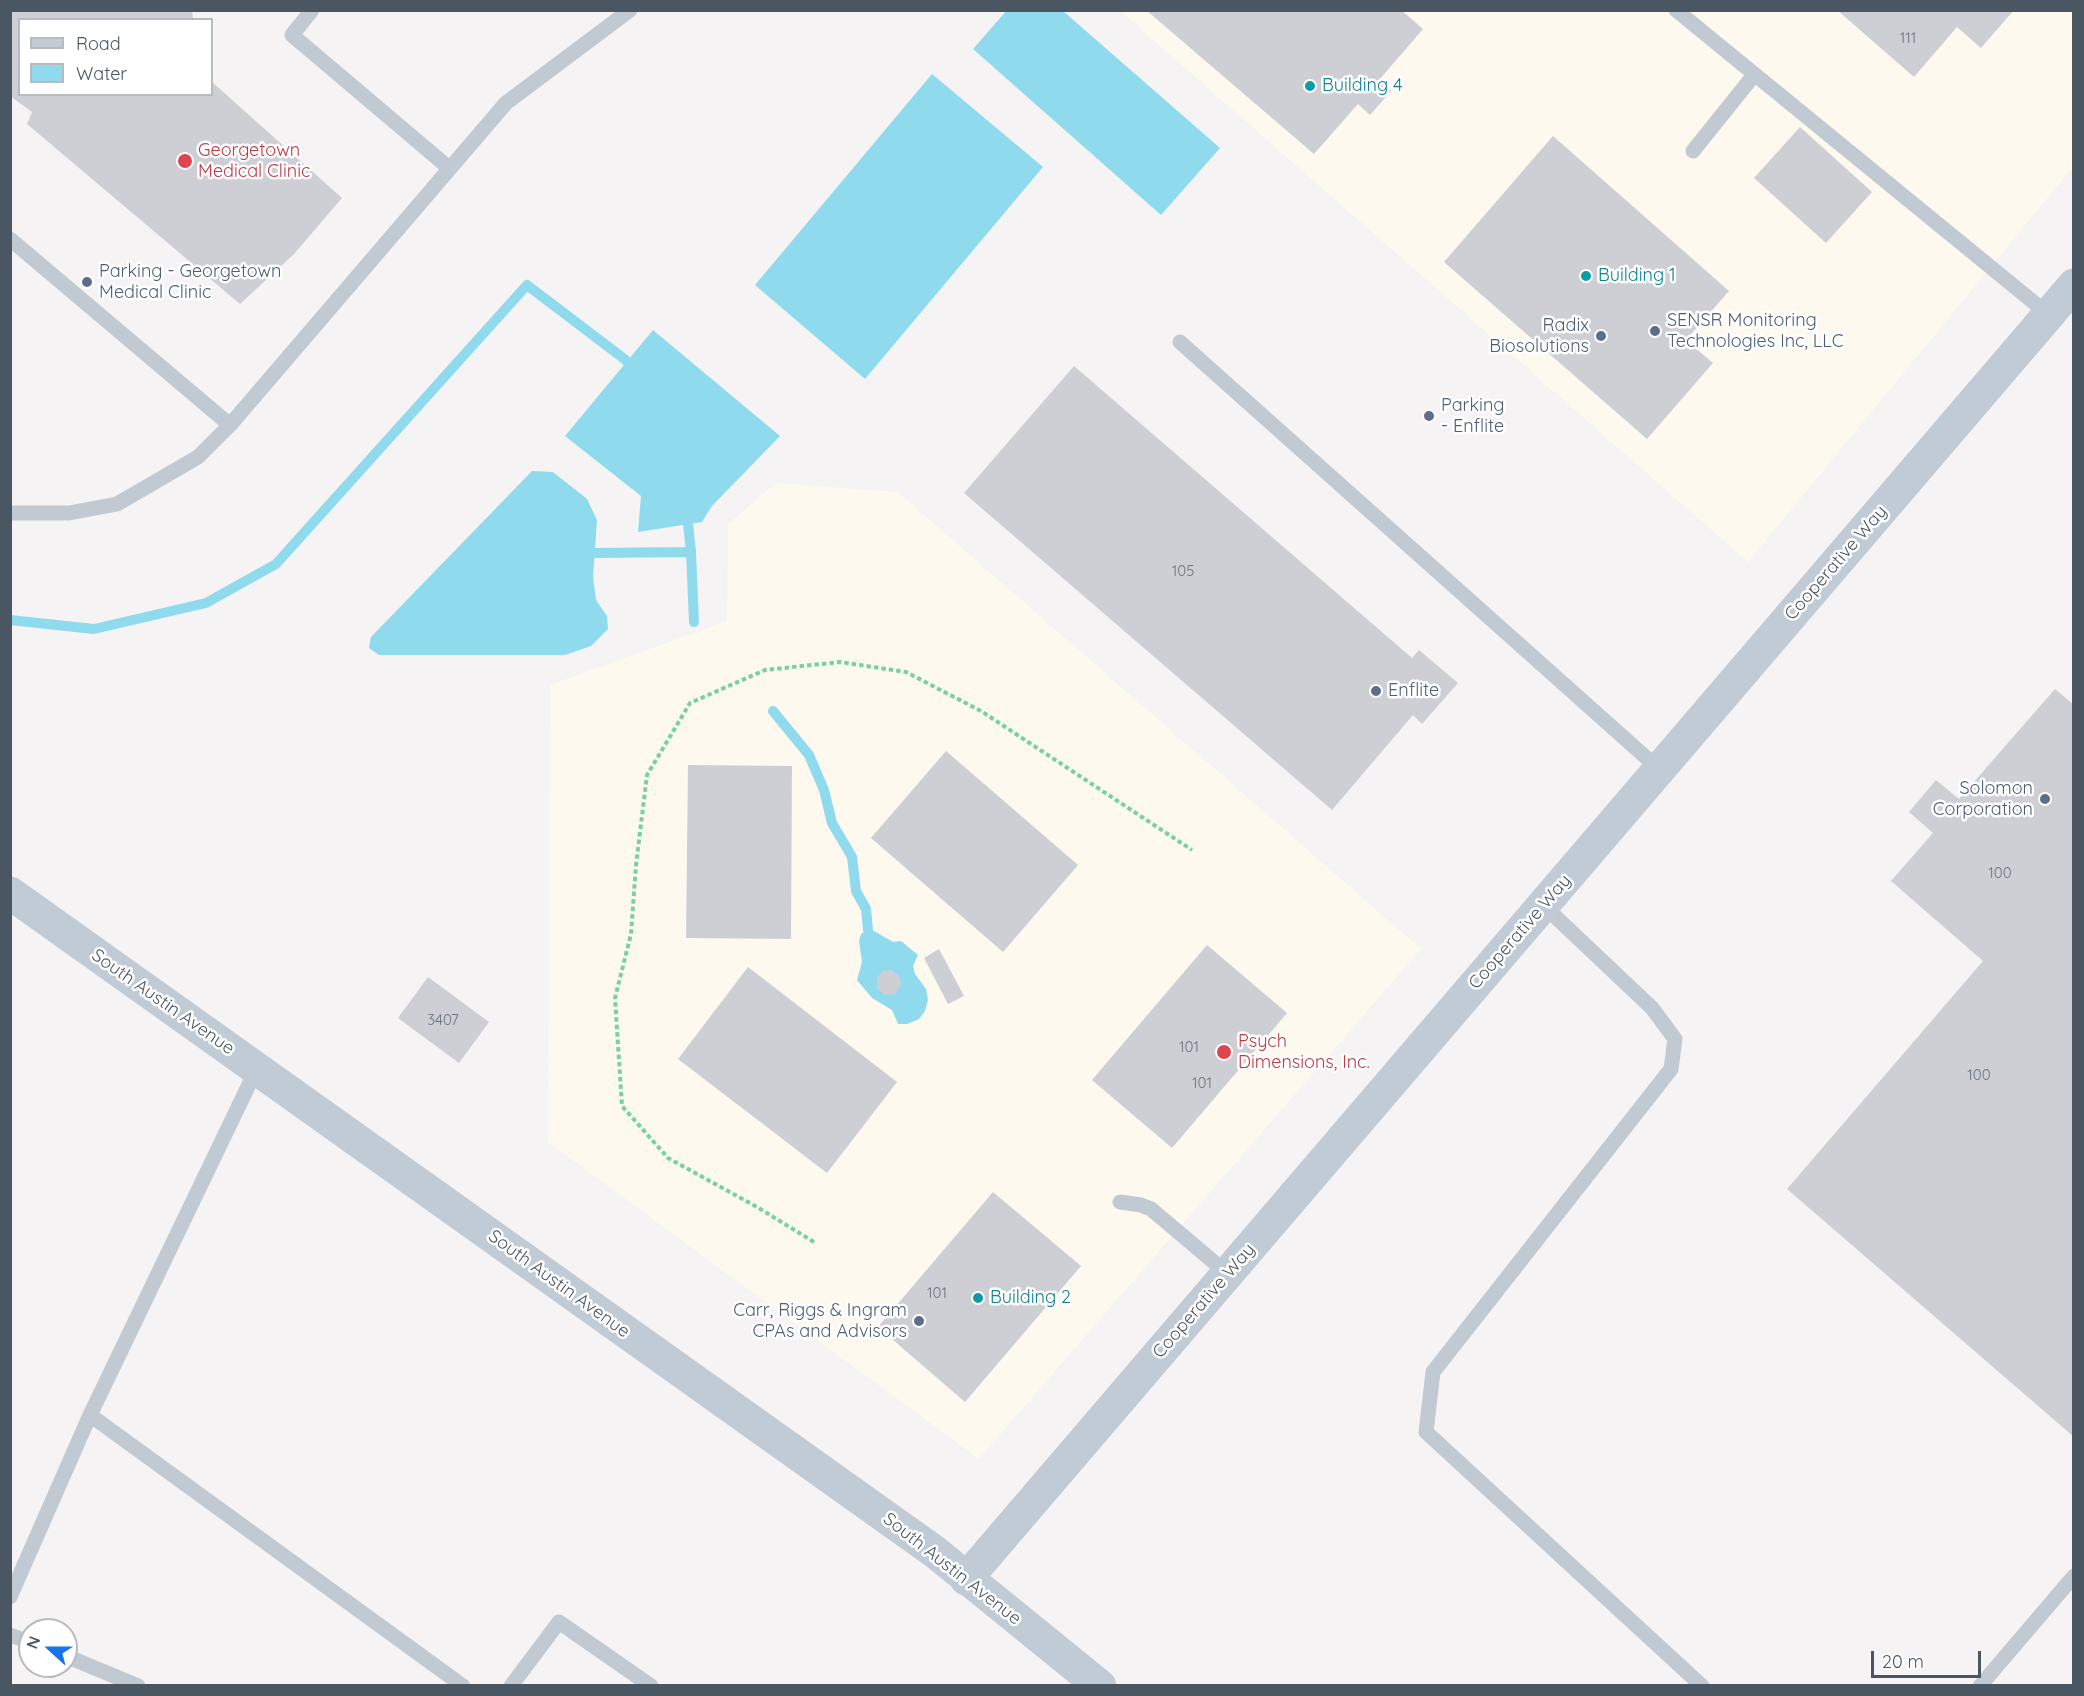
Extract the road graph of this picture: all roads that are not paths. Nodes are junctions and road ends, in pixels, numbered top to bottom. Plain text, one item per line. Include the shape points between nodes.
1 (312, 10) edge
2 (630, 10) edge
3 (1676, 10) edge
4 (1754, 75) junction
5 (1693, 150) dead end
6 (449, 168) junction
7 (10, 239) edge
8 (2073, 285) edge
9 (2048, 314) junction
10 (1180, 342) dead end
11 (230, 425) junction
12 (10, 513) edge
13 (1659, 770) junction
14 (10, 892) edge
15 (1543, 905) junction
16 (257, 1068) junction
17 (1120, 1202) dead end
18 (1228, 1274) junction
19 (90, 1415) junction
20 (2073, 1576) edge
21 (966, 1579) junction
22 (10, 1597) edge
23 (78, 1661) edge
24 (138, 1686) edge
25 (463, 1686) edge
26 (511, 1686) edge
27 (651, 1686) edge
28 (1100, 1686) edge
29 (1702, 1686) edge
30 (1980, 1686) edge

1 - 6 lane via 292,34
2 - 6 lane via 506,103
3 - 4 lane
4 - 5 lane
4 - 9 lane
6 - 11 lane
7 - 11 lane
8 - 9 street, Cooperative Way
9 - 13 street, Cooperative Way
10 - 13 lane
11 - 12 lane via 198,458 117,504 69,513
13 - 15 street, Cooperative Way
14 - 16 street, South Austin Avenue
15 - 18 street, Cooperative Way
15 - 29 lane via 1652,1008 1675,1039 1671,1069 1433,1372 1426,1432
16 - 19 lane
16 - 21 street, South Austin Avenue via 935,1552
17 - 18 lane via 1151,1209
18 - 21 street, Cooperative Way
19 - 22 lane
19 - 25 lane
20 - 30 lane
21 - 28 street, South Austin Avenue
23 - 24 lane
26 - 27 lane via 559,1622

